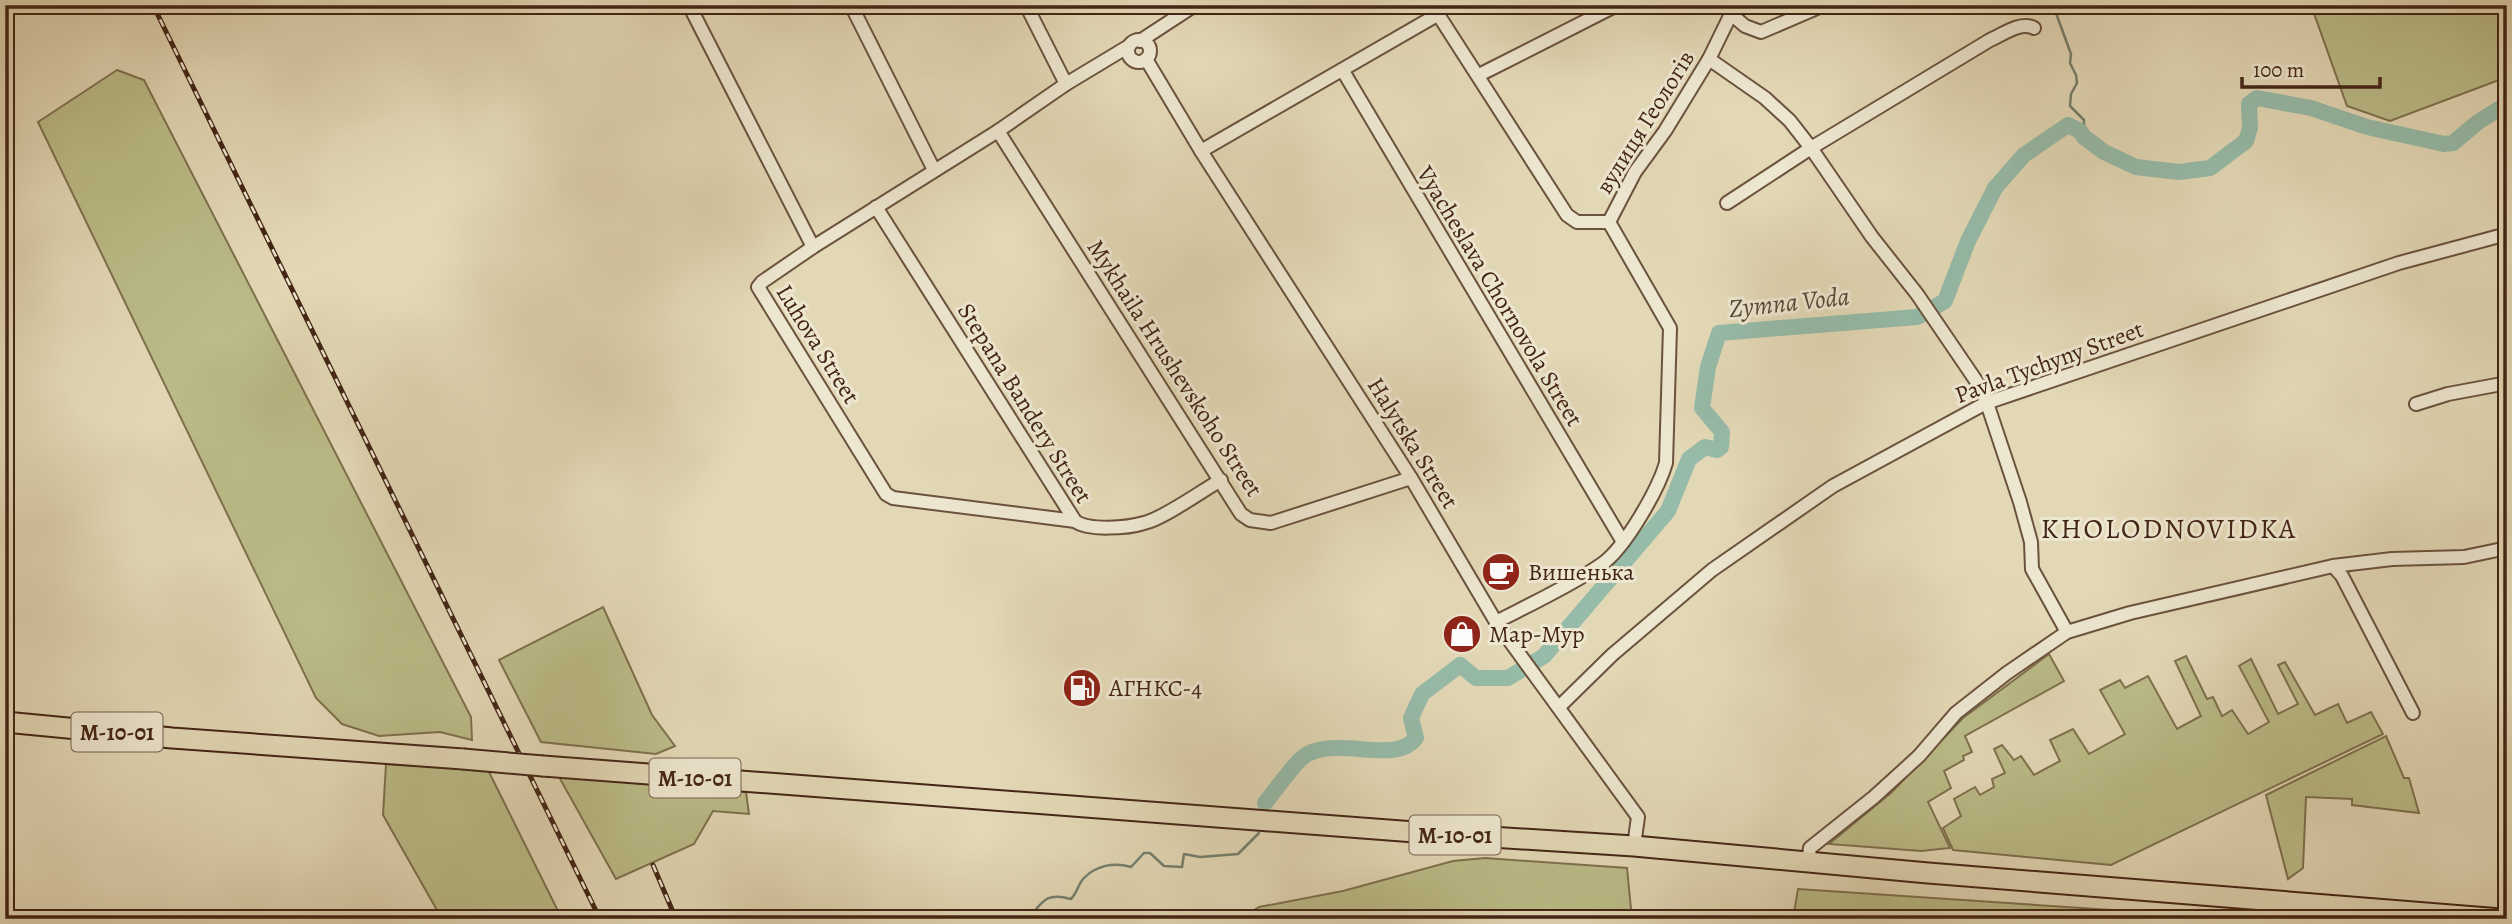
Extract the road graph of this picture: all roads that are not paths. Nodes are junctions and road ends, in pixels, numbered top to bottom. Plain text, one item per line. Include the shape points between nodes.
1 (689, 5) edge
2 (851, 5) edge
3 (1026, 5) edge
4 (1195, 5) edge
5 (1618, 5) edge
6 (1824, 5) edge
7 (1732, 9) edge
8 (1435, 10) edge
9 (2034, 28) dead end
10 (1135, 44) junction
11 (1709, 60) junction
12 (1343, 71) junction
13 (1479, 75) junction
14 (1066, 84) junction
15 (998, 131) junction
16 (1811, 148) junction
17 (1201, 151) junction
18 (934, 170) junction
19 (1727, 203) dead end
20 (876, 207) junction
21 (1609, 222) junction
22 (2507, 234) edge
23 (813, 247) junction
24 (2507, 383) edge
25 (1986, 403) junction
26 (2416, 404) dead end
27 (1411, 478) junction
28 (1221, 480) junction
29 (1075, 521) junction
30 (1623, 542) junction
31 (2507, 548) edge
32 (2333, 566) junction
33 (1496, 622) junction
34 (2067, 632) junction
35 (1559, 707) junction
36 (2413, 713) dead end
37 (5, 722) edge
38 (1634, 846) junction
39 (1808, 863) junction
40 (2501, 919) edge

1 - 23 street
2 - 18 street
3 - 14 street
4 - 10 street, Luhova Street
5 - 13 street
6 - 7 street via 1761,32 1745,26
7 - 11 street, вулиця Геологів
8 - 12 street
8 - 13 street
9 - 16 street via 2016,27 1990,40
10 - 14 street, Luhova Street
10 - 17 street, Halytska Street via 1128,51 1131,59 1146,59
11 - 16 street via 1782,113
11 - 21 street, вулиця Геологів via 1635,172
12 - 17 street
12 - 30 street, Vyacheslava Chornovola Street
13 - 21 street via 1567,215 1577,222
14 - 15 street, Luhova Street
15 - 18 street, Luhova Street
15 - 28 street, Mykhaila Hrushevskoho Street
16 - 19 street
16 - 25 street via 1936,322 1983,391
17 - 27 street, Halytska Street
18 - 20 street, Luhova Street
20 - 23 street, Luhova Street
20 - 29 street, Stepana Bandery Street
21 - 30 street via 1670,328 1671,343 1666,463
22 - 25 street, Pavla Tychyny Street via 2399,263
23 - 29 street, Luhova Street via 758,287 886,494
24 - 26 street
25 - 34 street via 2020,502 2031,542 2032,569
25 - 35 street, Pavla Tychyny Street via 1833,486 1712,570 1612,654
27 - 28 street, Mykhaila Hrushevskoho Street via 1271,523 1241,514
27 - 33 street, Halytska Street
28 - 29 street, Stepana Bandery Street via 1146,523 1094,528
30 - 33 street via 1604,563
31 - 32 street via 2464,557
32 - 34 street
32 - 36 street
33 - 35 street, Halytska Street
34 - 39 street via 1956,713 1901,773 1810,848
35 - 38 street, Halytska Street via 1638,817
37 - 38 highway, М-10-01, bridge
38 - 39 highway, М-10-01
39 - 40 highway, М-10-01

